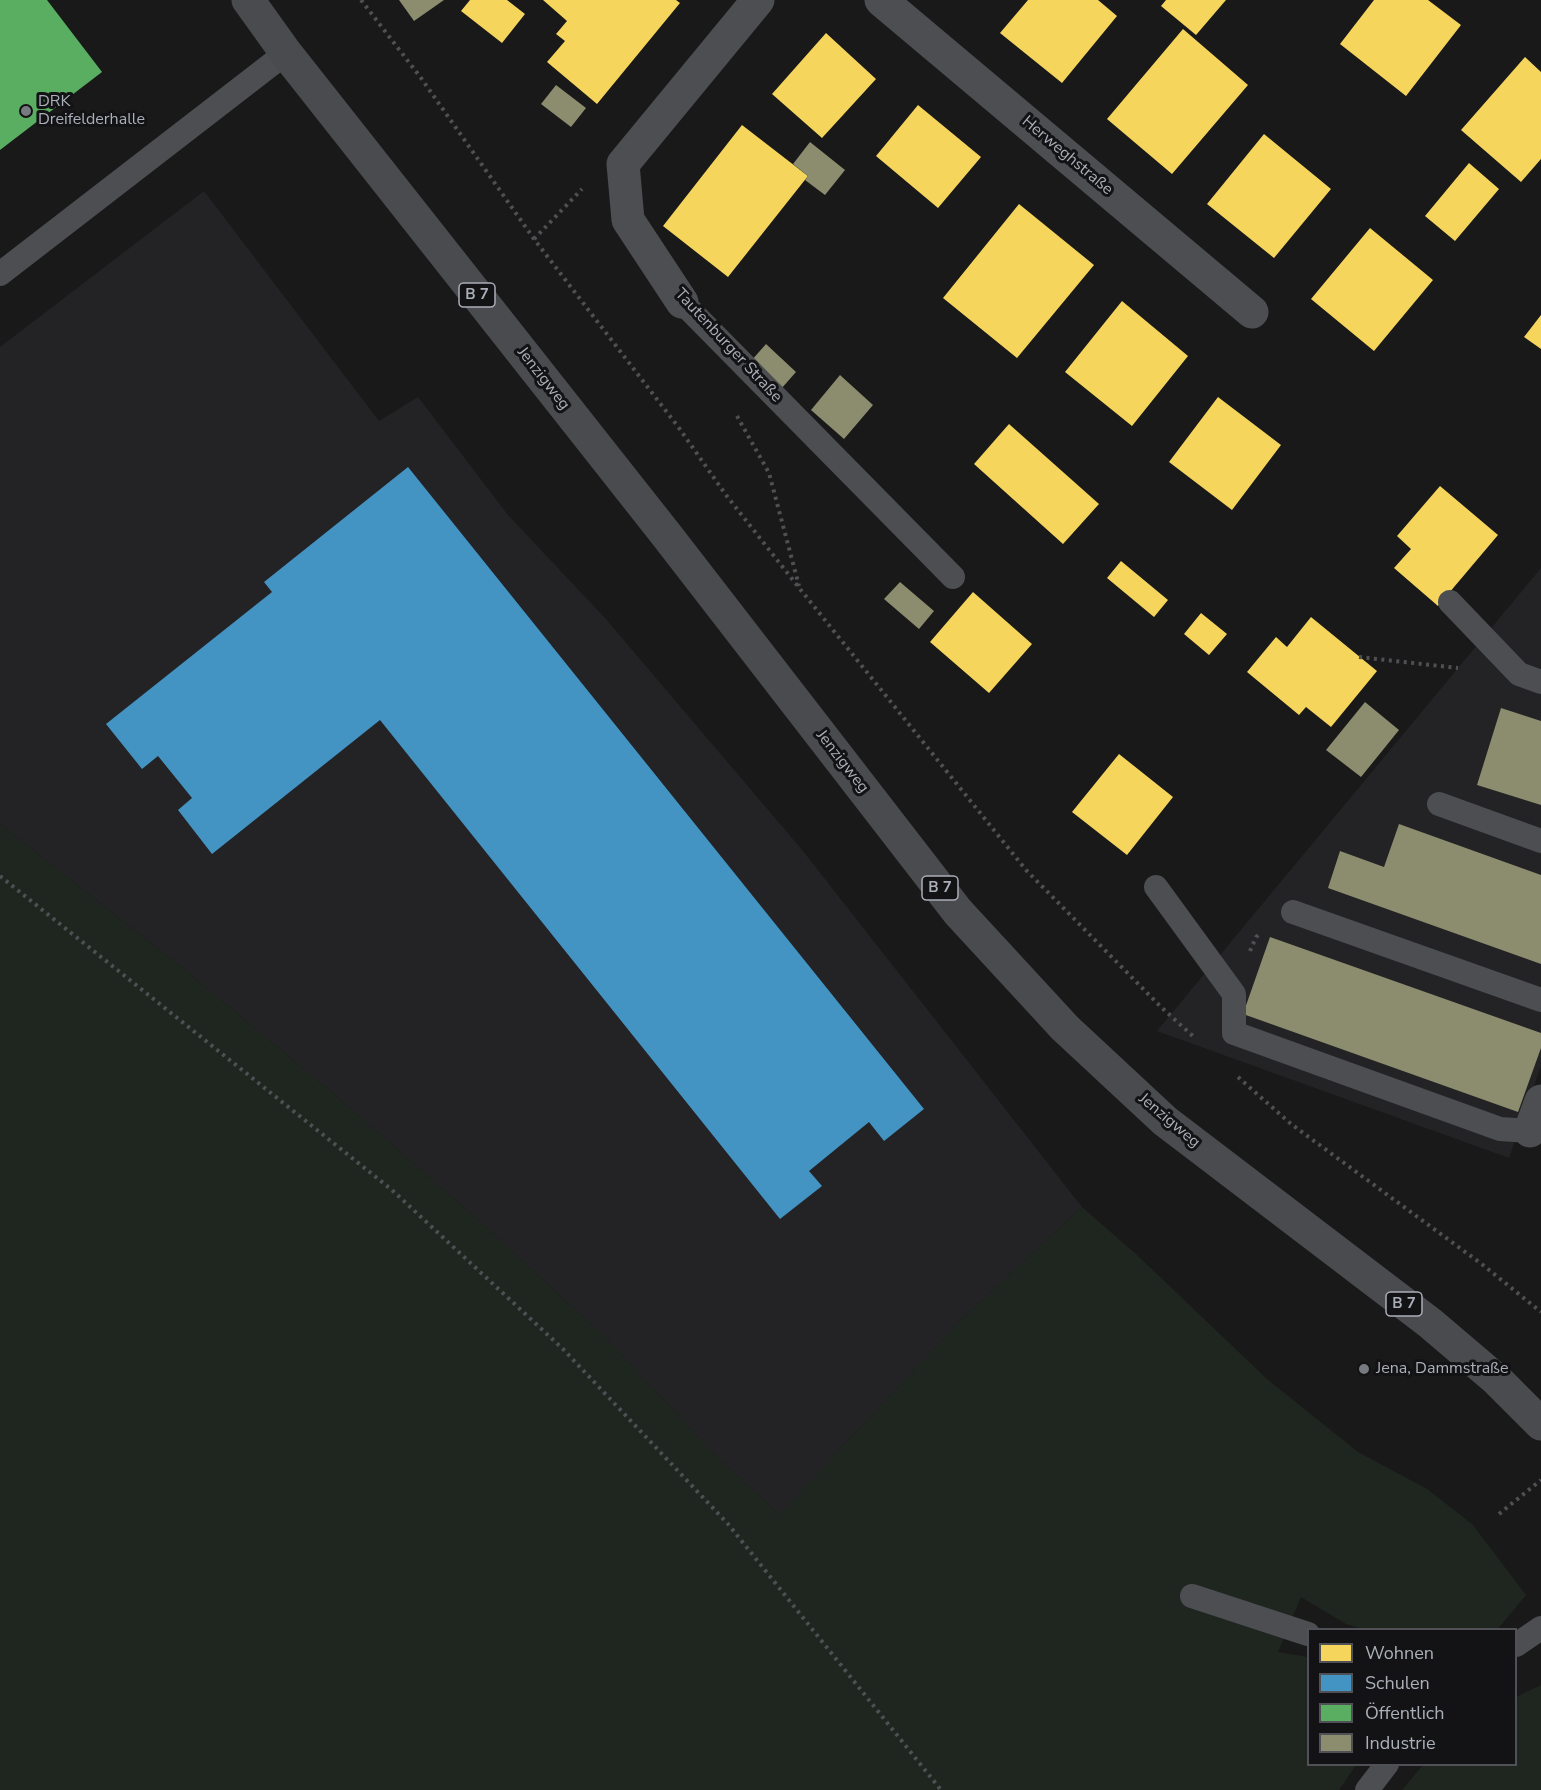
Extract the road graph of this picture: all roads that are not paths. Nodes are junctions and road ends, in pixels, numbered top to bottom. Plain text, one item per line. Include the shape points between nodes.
1 (248, 0) edge
2 (758, 0) edge
3 (881, 0) edge
4 (286, 53) junction
5 (0, 274) edge
6 (681, 302) joint
7 (1252, 312) dead end
8 (953, 577) dead end
9 (1450, 602) dead end
10 (1530, 678) edge
11 (1439, 804) dead end
12 (1541, 841) edge
13 (1156, 887) dead end
14 (1293, 912) road end
15 (1541, 1000) edge
16 (1536, 1116) edge
17 (1541, 1424) edge
18 (1192, 1596) dead end
19 (1541, 1628) edge
20 (1307, 1634) edge
21 (1517, 1644) edge
22 (1385, 1766) edge
23 (1367, 1790) edge

1 - 4 main road, Jenzigweg / B 7
2 - 6 street, Tautenburger Straße via 623,164 628,220
3 - 7 street, Herweghstraße
4 - 5 lane
4 - 17 main road, Jenzigweg / B 7 via 966,920 1065,1028 1165,1121 1430,1323
6 - 8 lane, Tautenburger Straße
9 - 10 lane
11 - 12 lane
13 - 16 lane via 1234,994 1234,1033 1500,1129
14 - 15 lane
18 - 20 lane
19 - 21 lane
22 - 23 lane

